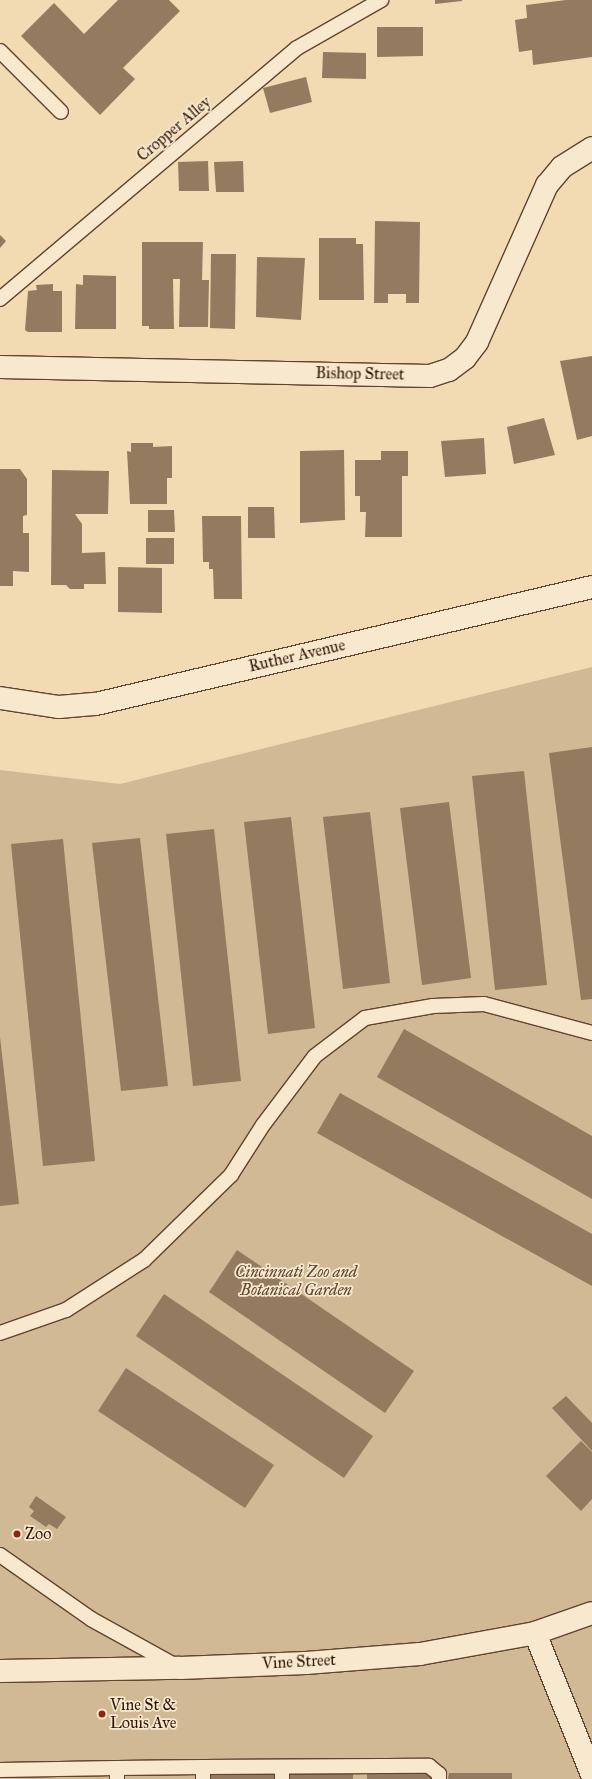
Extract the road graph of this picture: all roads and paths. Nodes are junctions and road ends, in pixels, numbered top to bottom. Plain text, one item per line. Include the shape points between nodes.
1 (381, 0) edge
2 (0, 51) edge
3 (61, 112) dead end
4 (592, 148) edge
5 (0, 299) edge
6 (0, 367) edge
7 (592, 587) edge
8 (0, 698) edge
9 (592, 1033) edge
10 (0, 1333) edge
11 (0, 1555) edge
12 (592, 1613) edge
13 (536, 1633) junction
14 (180, 1668) junction
15 (0, 1670) edge
16 (0, 1770) edge
17 (203, 1773) edge
18 (282, 1773) edge
19 (117, 1774) edge
20 (592, 1775) edge
21 (439, 1779) edge

1 - 5 lane, Cropper Alley via 297,48
2 - 3 lane
4 - 6 street, Bishop Street via 562,167 547,185 477,342 465,358 449,370 430,376
7 - 8 street, Ruther Avenue via 96,704 59,707
9 - 10 lane via 484,1004 433,1006 365,1018 314,1056 263,1125 231,1175 144,1260 66,1310
11 - 14 lane via 91,1619
12 - 13 street, Vine Street
13 - 14 street, Vine Street via 420,1654 306,1663
13 - 20 street
14 - 15 street, Vine Street
16 - 19 lane
17 - 18 lane
17 - 19 lane
18 - 21 lane via 429,1766 439,1774

